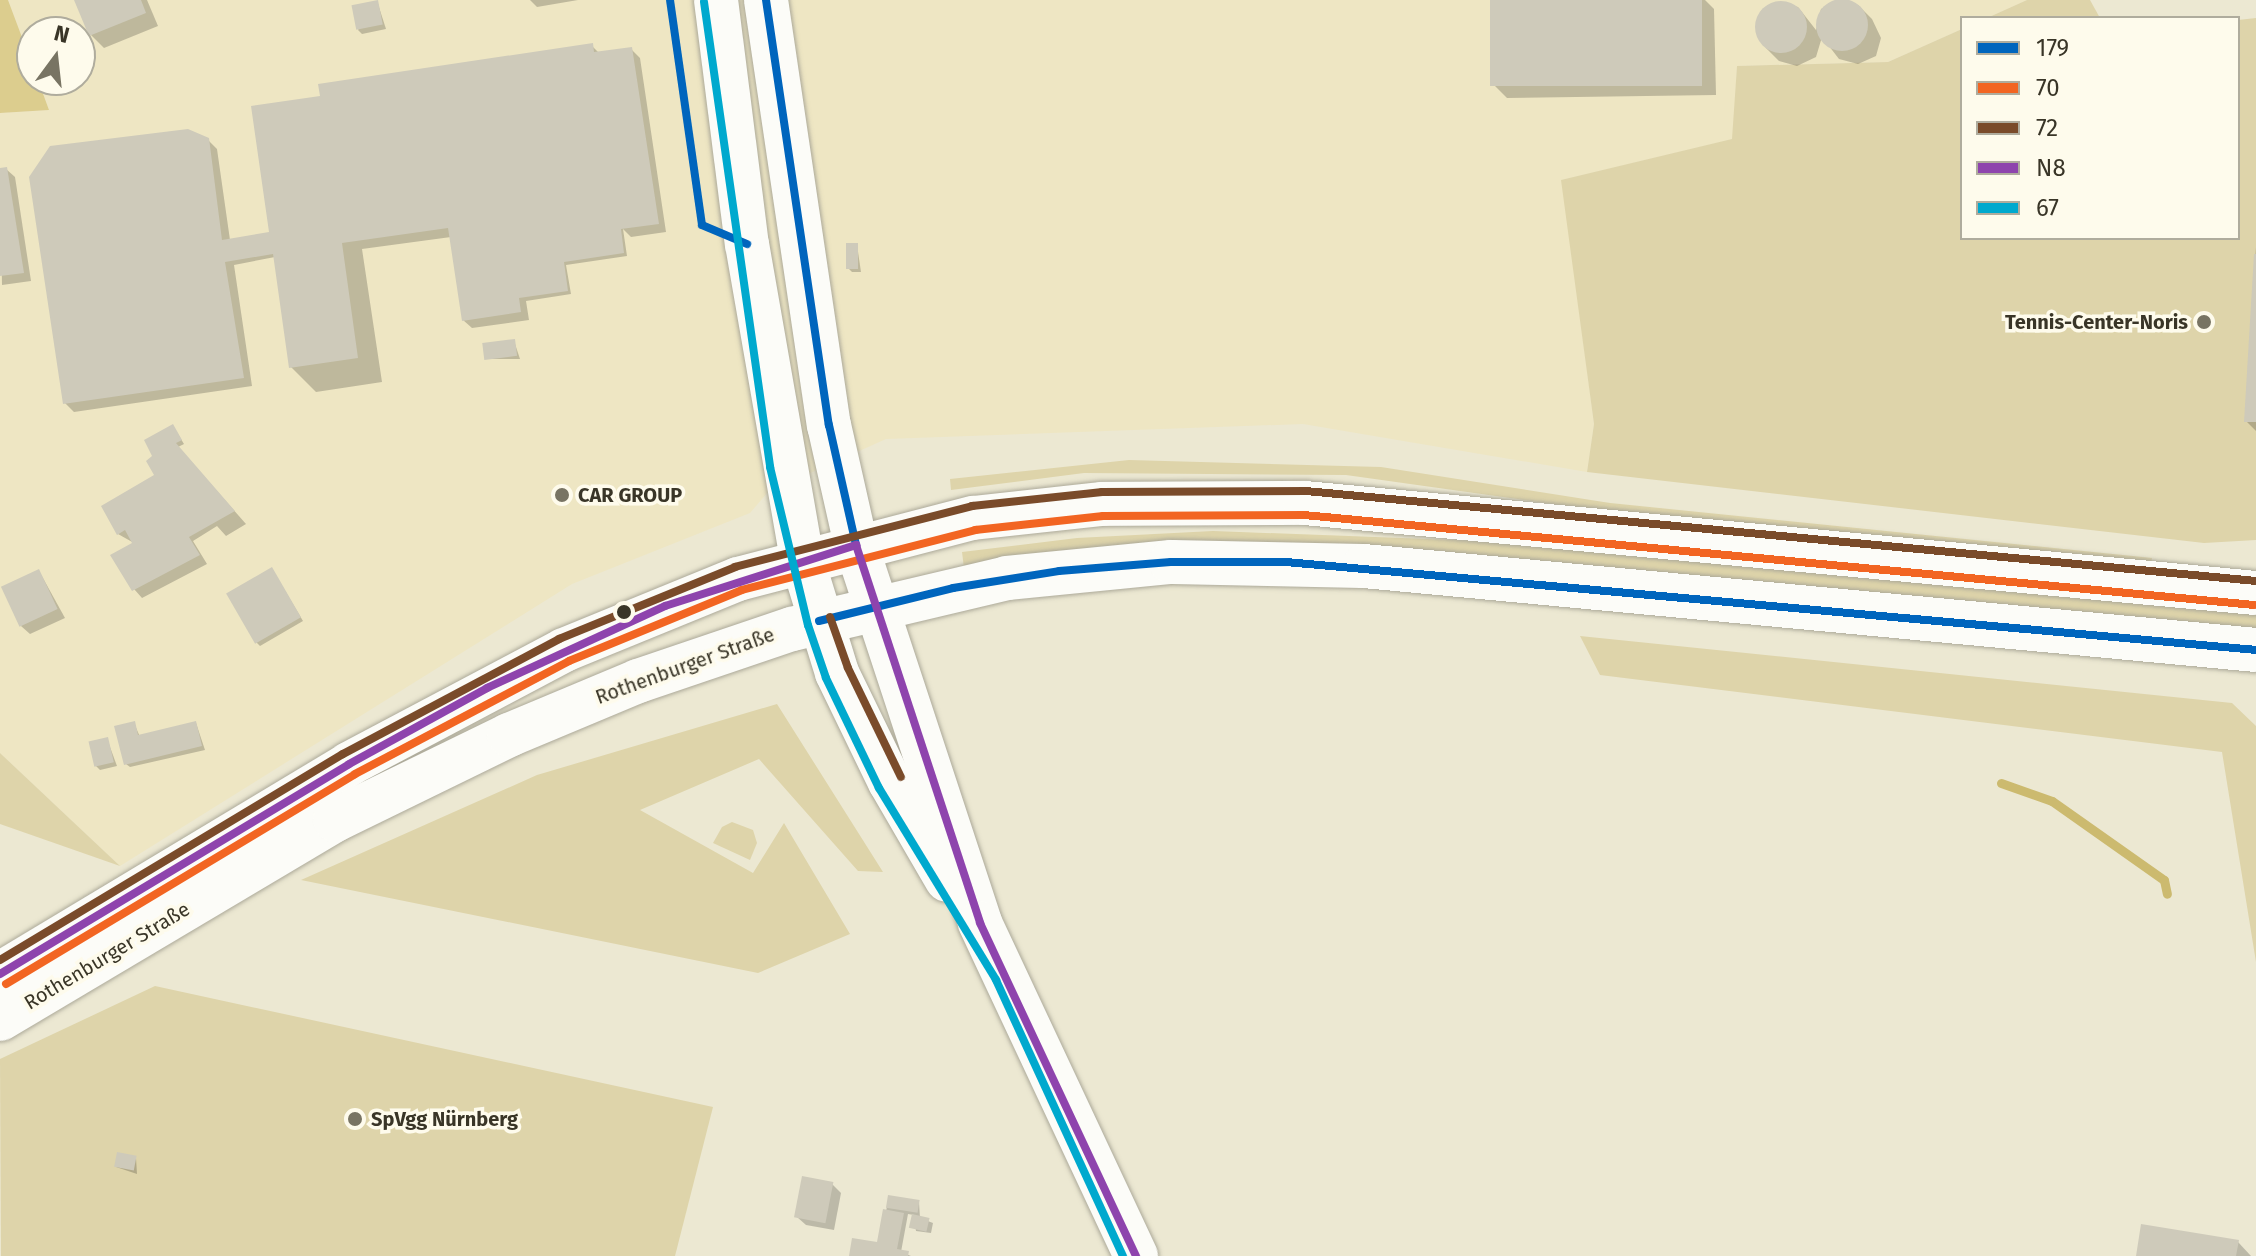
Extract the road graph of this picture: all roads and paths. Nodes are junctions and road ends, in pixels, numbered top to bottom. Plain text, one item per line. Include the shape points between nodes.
1 (716, 0) edge
2 (766, 0) edge
3 (856, 545) junction
4 (802, 559) junction
5 (2256, 593) edge
6 (875, 606) junction
7 (819, 621) junction
8 (2256, 650) edge
9 (980, 923) junction
10 (0, 974) edge
11 (0, 1019) edge
12 (1136, 1256) edge

1 - 4 main road via 747,244
2 - 3 main road via 829,425
3 - 4 main road, Rothenburger Straße
3 - 5 main road, Rothenburger Straße via 973,518 1057,507 1271,501
3 - 6 main road
4 - 7 main road
4 - 10 main road, Rothenburger Straße via 655,611 459,702
6 - 7 main road, Rothenburger Straße
6 - 8 main road, Rothenburger Straße via 979,583 1094,567 1324,563
6 - 9 main road
7 - 9 main road via 837,673 890,782 937,867
7 - 11 main road, Rothenburger Straße via 615,690 447,764 269,857
9 - 12 main road

